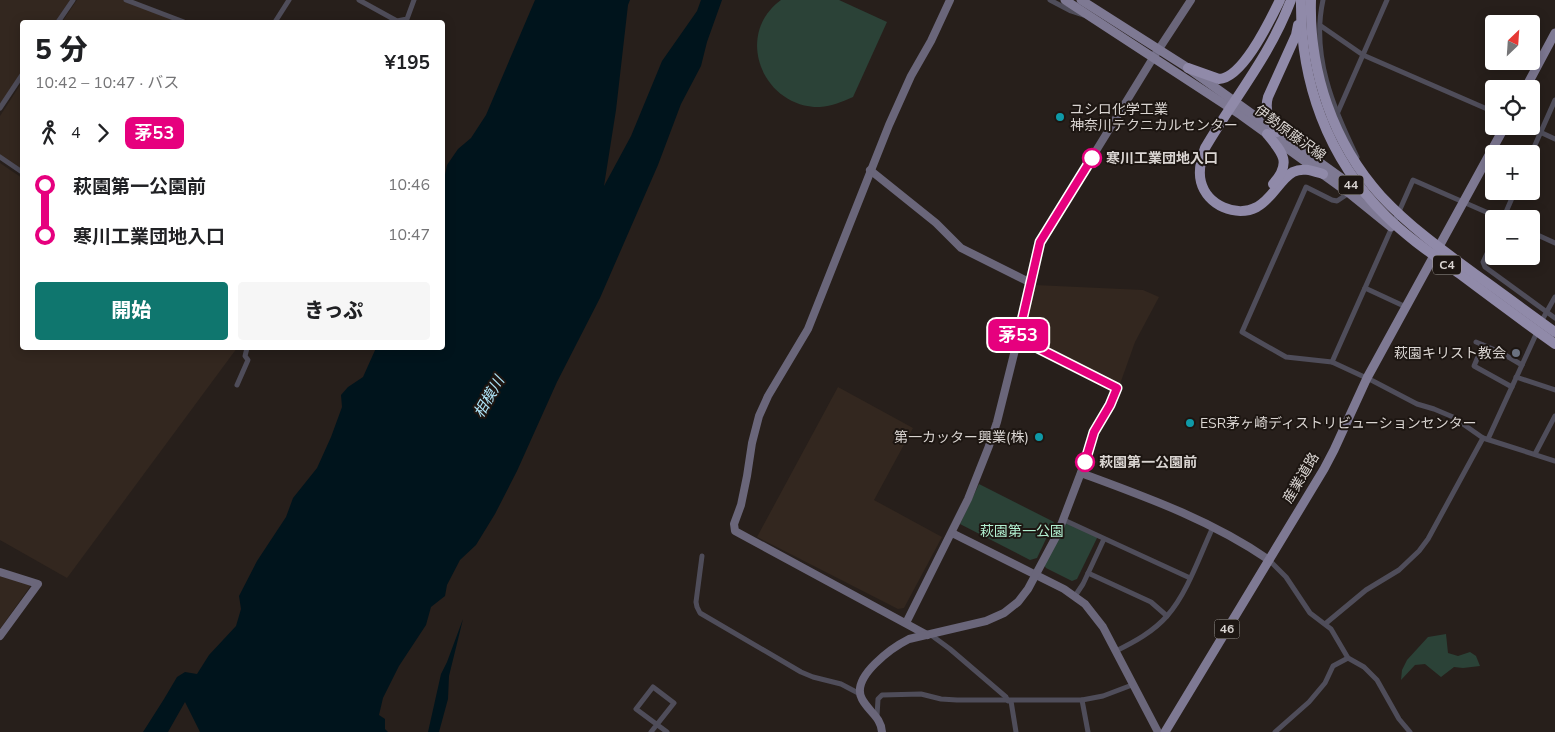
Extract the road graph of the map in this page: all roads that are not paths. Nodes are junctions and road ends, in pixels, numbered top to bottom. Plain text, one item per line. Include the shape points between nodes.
1 (73, 0) edge
2 (126, 0) edge
3 (289, 0) edge
4 (359, 0) edge
5 (414, 0) edge
6 (950, 0) edge
7 (1050, 0) edge
8 (1065, 0) edge
9 (1087, 0) edge
10 (1191, 0) edge
11 (1280, 0) edge
12 (1291, 0) edge
13 (1297, 0) edge
14 (1302, 0) edge
15 (1311, 0) edge
16 (1323, 0) edge
17 (1388, 0) edge
18 (1078, 3) edge
19 (1099, 16) junction
20 (59, 20) edge
21 (179, 20) edge
22 (275, 20) edge
23 (395, 20) edge
24 (400, 20) edge
25 (1321, 26) junction
26 (1555, 33) edge
27 (1158, 49) junction
28 (1363, 55) junction
29 (1153, 58) junction
30 (1188, 68) junction
31 (20, 78) edge
32 (1531, 80) edge
33 (1243, 95) junction
34 (1555, 100) edge
35 (0, 108) edge
36 (1485, 108) edge
37 (1337, 114) junction
38 (1226, 119) junction
39 (1541, 132) junction
40 (1272, 133) junction
41 (1500, 135) edge
42 (1555, 138) edge
43 (1535, 145) edge
44 (0, 157) edge
45 (870, 170) junction
46 (20, 171) edge
47 (1323, 174) junction
48 (1353, 191) junction
49 (1463, 202) junction
50 (1485, 212) edge
51 (1396, 218) junction
52 (1392, 227) junction
53 (1540, 236) edge
54 (1555, 243) edge
55 (1435, 253) junction
56 (1485, 258) edge
57 (1031, 283) junction
58 (1508, 284) junction
59 (1365, 288) junction
60 (1500, 295) junction
61 (1555, 297) edge
62 (1406, 307) junction
63 (1546, 312) junction
64 (1555, 318) edge
65 (1538, 329) junction
66 (1555, 334) edge
67 (1018, 338) junction
68 (1476, 342) dead end
69 (1483, 345) junction
70 (1555, 345) edge
71 (246, 350) edge
72 (1332, 362) junction
73 (1522, 365) junction
74 (1516, 377) junction
75 (1367, 378) junction
76 (237, 385) dead end
77 (1512, 387) junction
78 (1555, 390) edge
79 (1555, 416) edge
80 (1486, 438) junction
81 (1535, 454) junction
82 (1555, 461) edge
83 (1081, 473) junction
84 (1064, 520) junction
85 (1213, 527) junction
86 (952, 533) junction
87 (1104, 539) junction
88 (702, 556) dead end
89 (1269, 560) junction
90 (0, 572) edge
91 (1088, 573) junction
92 (1036, 575) junction
93 (1190, 578) junction
94 (1075, 596) junction
95 (1167, 616) junction
96 (906, 623) junction
97 (1325, 624) junction
98 (929, 635) junction
99 (0, 636) edge
100 (1116, 651) junction
101 (1348, 658) junction
102 (1132, 685) junction
103 (860, 694) junction
104 (1082, 700) junction
105 (1009, 701) junction
106 (877, 716) junction
107 (657, 725) junction
108 (651, 732) edge
109 (667, 732) edge
110 (882, 732) edge
111 (1016, 732) edge
112 (1088, 732) edge
113 (1158, 732) edge
114 (1165, 732) edge
115 (1275, 732) edge
116 (1410, 732) edge

1 - 20 street
2 - 21 street
3 - 22 street
4 - 23 street
5 - 24 street via 407,18
6 - 45 street via 911,76
7 - 19 street via 1071,11
8 - 18 main road, 44
9 - 19 street
10 - 27 street
11 - 30 highway via 1260,36 1231,75 1218,79
12 - 33 highway
13 - 33 highway via 1275,50
14 - 40 highway via 1296,35 1265,106
14 - 70 highway, C4 via 1302,41 1312,94 1332,144 1361,189 1414,240
15 - 66 highway, C4 via 1314,49 1327,104 1341,137 1370,182 1423,234
16 - 25 street via 1319,19
17 - 28 street
18 - 19 main road, 伊勢原藤沢線 / 44
19 - 27 main road, 伊勢原藤沢線 / 44
19 - 29 main road, 伊勢原藤沢線 / 44
25 - 28 street
25 - 37 street via 1320,49 1325,80
26 - 32 main road
27 - 29 street
27 - 30 main road, 伊勢原藤沢線 / 44
28 - 36 street
28 - 37 street
29 - 40 main road, 伊勢原藤沢線 / 44
29 - 57 street via 1040,242
30 - 40 main road, 伊勢原藤沢線 / 44
31 - 35 street
33 - 38 highway
34 - 39 street
37 - 48 street via 1362,166 1362,181
38 - 40 highway via 1210,152 1206,170 1211,189 1226,202 1255,201 1281,174 1284,165 1282,154
38 - 47 highway via 1205,148 1199,172 1204,189 1214,202 1236,211 1251,209 1269,198 1295,171
39 - 42 street
39 - 43 street
40 - 47 main road, 伊勢原藤沢線 / 44
40 - 48 main road, 伊勢原藤沢線 / 44
41 - 49 main road, 産業道路 / 46
44 - 46 street
45 - 57 street via 936,223 961,248
45 - 96 street via 808,329 759,416 734,528
47 - 48 main road, 伊勢原藤沢線 / 44
48 - 51 main road, 伊勢原藤沢線 / 44
48 - 52 main road, 伊勢原藤沢線 / 44
48 - 72 street via 1337,202 1306,188 1242,332 1286,358
49 - 50 street
49 - 51 street via 1413,180
49 - 55 main road, 産業道路 / 46
51 - 52 street
51 - 55 main road, 伊勢原藤沢線 / 44
52 - 55 main road, 伊勢原藤沢線 / 44
52 - 59 street
53 - 54 street
55 - 60 main road, 伊勢原藤沢線 / 44
55 - 62 main road, 産業道路 / 46
55 - 65 main road, 伊勢原藤沢線 / 44
56 - 58 street via 1484,267
57 - 67 street
58 - 60 street
58 - 63 street
59 - 62 street
59 - 72 street
60 - 65 main road, 伊勢原藤沢線 / 44
61 - 63 street
62 - 75 main road, 産業道路 / 46
63 - 64 street
63 - 65 street
65 - 66 main road, 伊勢原藤沢線 / 44
65 - 70 main road, 伊勢原藤沢線 / 44
65 - 73 street
67 - 83 street via 1117,388 1094,432
67 - 86 street via 989,446
68 - 69 street
69 - 73 street
69 - 77 street via 1474,366
71 - 76 street via 248,360
72 - 75 street
73 - 74 street
74 - 77 street
74 - 78 street
75 - 80 street via 1417,404 1453,417
75 - 89 main road, 産業道路 / 46 via 1324,469
77 - 80 street
79 - 81 street
80 - 81 street
80 - 97 street via 1420,551
81 - 82 street
83 - 84 street
83 - 85 street via 1150,498
84 - 87 street
84 - 92 street
85 - 89 street
85 - 93 street
86 - 92 street
86 - 96 street
87 - 91 street
87 - 93 street
88 - 103 street via 696,602 700,613 801,672 841,684
89 - 97 street via 1286,577 1310,613
89 - 114 main road, 産業道路 / 46
90 - 99 street via 38,584
91 - 94 street
91 - 95 street via 1151,602
92 - 94 street
92 - 98 street via 1018,602 1004,613 986,621
93 - 95 street
94 - 100 street via 1094,614
95 - 100 street via 1146,634
96 - 98 street
97 - 101 street via 1335,634
98 - 103 street via 900,644 871,667
98 - 105 street via 950,649
100 - 102 street
101 - 115 street via 1333,666 1325,683 1309,702
101 - 116 street via 1377,680
102 - 104 street
102 - 113 street
103 - 106 street
104 - 105 street
104 - 112 street
105 - 106 street via 941,699 921,694 882,695 878,699
105 - 111 street
106 - 110 street
107 - 107 street via 674,703 653,687 636,709
107 - 108 street
107 - 109 street

